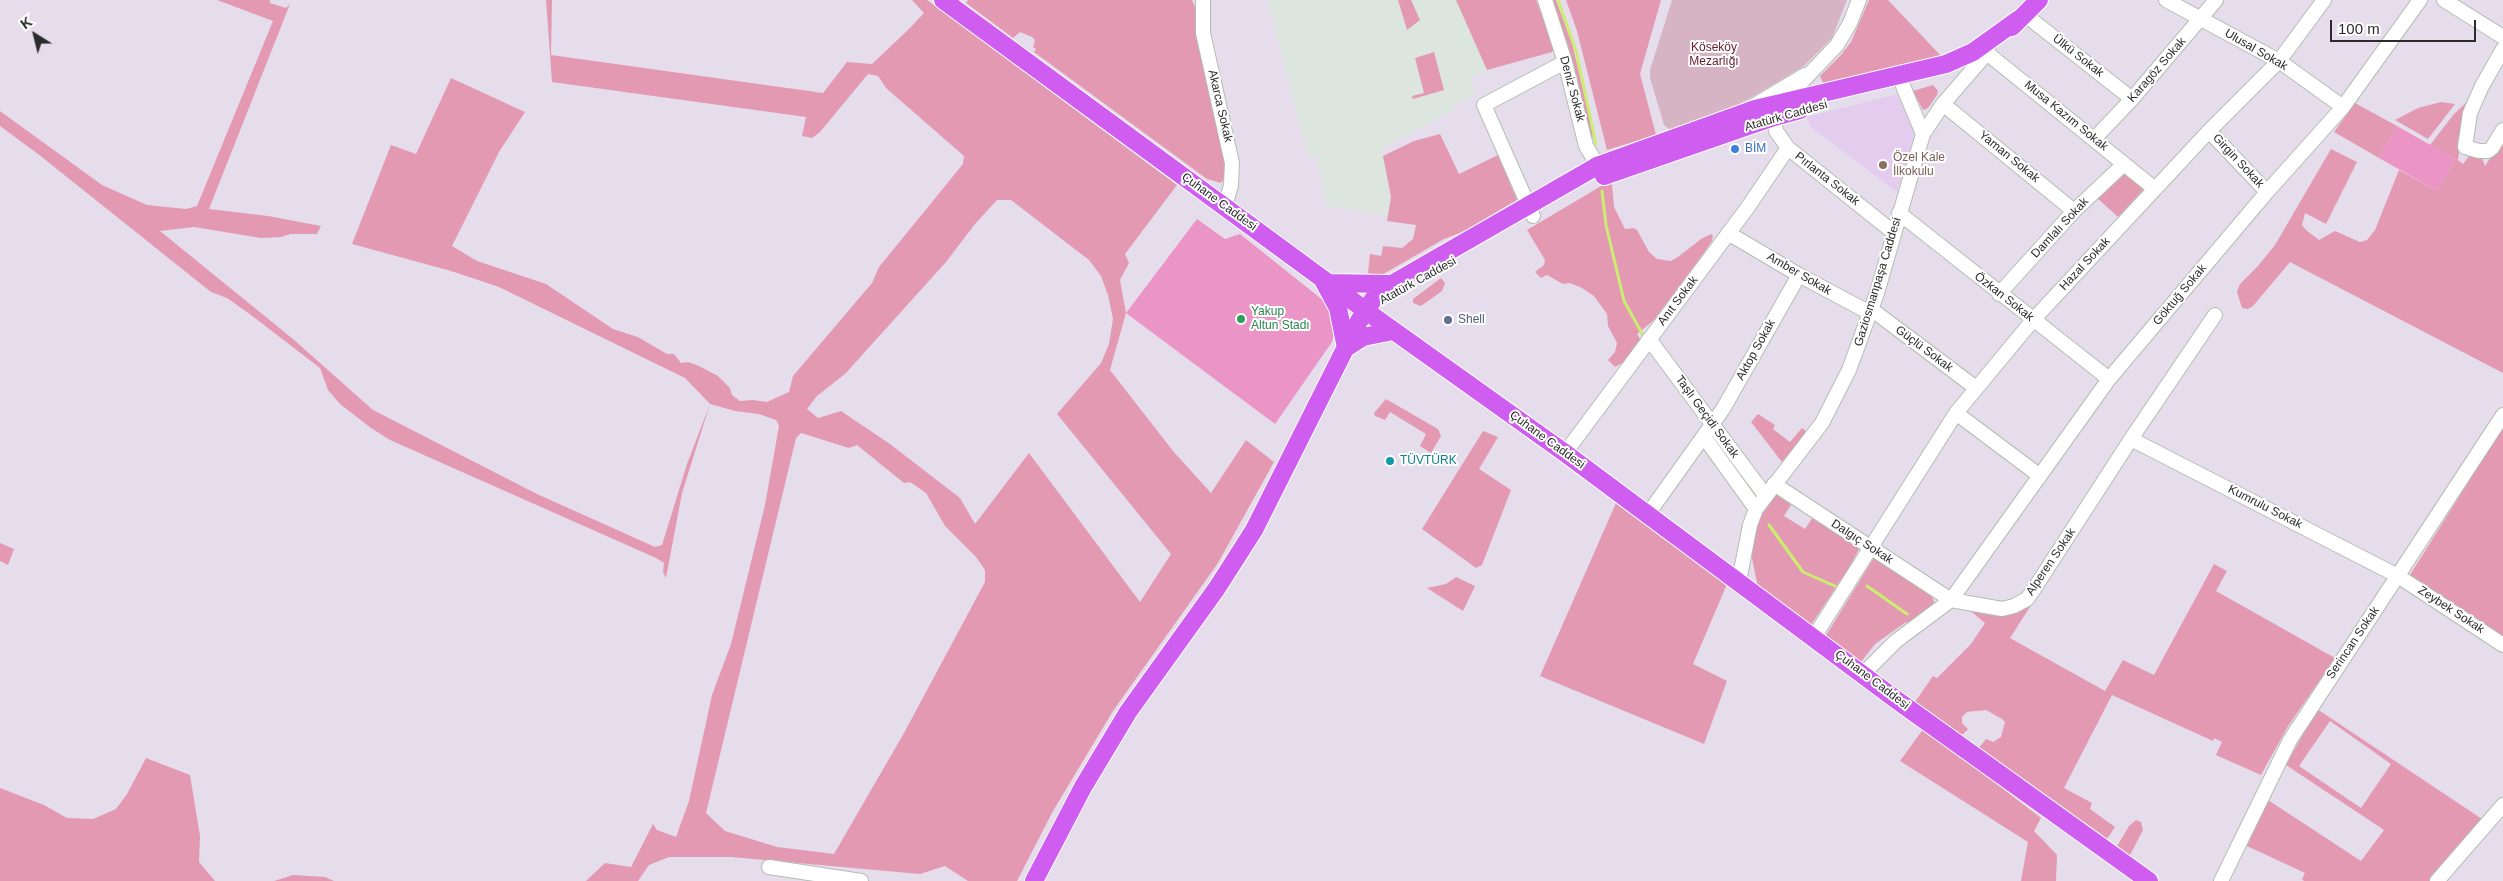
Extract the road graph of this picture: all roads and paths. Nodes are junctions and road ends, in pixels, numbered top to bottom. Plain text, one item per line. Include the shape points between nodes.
1 (943, 0) edge
2 (1545, 0) edge
3 (1858, 0) edge
4 (2037, 0) edge
5 (2166, 0) edge
6 (2216, 0) edge
7 (2324, 0) edge
8 (2420, 0) edge
9 (2444, 0) edge
10 (1202, 3) edge
11 (2022, 17) junction
12 (2202, 19) junction
13 (2503, 37) edge
14 (1989, 46) junction
15 (2503, 50) edge
16 (1565, 62) junction
17 (2279, 62) junction
18 (1814, 69) junction
19 (1903, 86) junction
20 (2132, 98) junction
21 (1801, 104) junction
22 (1944, 104) junction
23 (2343, 107) junction
24 (1773, 111) junction
25 (1740, 115) junction
26 (2209, 130) junction
27 (2503, 130) edge
28 (1923, 134) junction
29 (2095, 138) junction
30 (1788, 148) junction
31 (2124, 164) junction
32 (1600, 171) junction
33 (2155, 189) junction
34 (2266, 192) junction
35 (1225, 207) junction
36 (1530, 210) junction
37 (2074, 211) junction
38 (1899, 213) junction
39 (1893, 232) junction
40 (1728, 233) junction
41 (1799, 275) junction
42 (1325, 281) junction
43 (1389, 284) junction
44 (1999, 294) junction
45 (1366, 310) junction
46 (1871, 311) junction
47 (2215, 315) dead end
48 (2033, 320) junction
49 (1394, 330) junction
50 (1649, 339) junction
51 (1346, 348) junction
52 (2109, 380) junction
53 (1976, 388) junction
54 (1956, 413) junction
55 (2503, 415) edge
56 (1708, 431) junction
57 (2131, 439) junction
58 (1565, 453) junction
59 (2040, 476) junction
60 (1774, 484) junction
61 (1765, 496) junction
62 (1756, 509) junction
63 (1648, 514) junction
64 (1870, 546) junction
65 (2398, 576) junction
66 (1739, 581) junction
67 (1951, 600) junction
68 (1814, 637) junction
69 (2503, 645) edge
70 (1864, 673) junction
71 (2503, 805) edge
72 (769, 867) dead end
73 (861, 881) edge
74 (1034, 881) edge
75 (2148, 881) edge
76 (2221, 881) edge
77 (2437, 881) edge

1 - 35 main road, Çuhane Caddesi
2 - 16 street, Deniz Sokak
3 - 18 street via 1845,34
4 - 11 main road, Atatürk Caddesi
5 - 12 street, Ulusal Sokak
6 - 12 street, Karagöz Sokak
7 - 17 street, Hazal Sokak
8 - 23 street, Göktuğ Sokak
9 - 13 street
10 - 35 street, Akarca Sokak via 1203,33 1232,163
11 - 14 main road, Atatürk Caddesi
11 - 20 street, Ülkü Sokak
12 - 17 street, Ulusal Sokak
12 - 20 street, Karagöz Sokak
14 - 19 main road, Atatürk Caddesi via 1951,74
14 - 21 main road, Atatürk Caddesi via 1946,64
14 - 22 street, Gaziosmanpaşa Caddesi
14 - 29 street, Musa Kazım Sokak
15 - 27 street via 2473,106 2465,146 2488,151
16 - 32 street, Deniz Sokak via 1586,146
16 - 36 street via 1484,105
17 - 23 street, Ulusal Sokak
17 - 26 street, Hazal Sokak
18 - 21 street via 1800,84
18 - 25 street
19 - 21 main road, Atatürk Caddesi
19 - 28 street
20 - 29 street, Karagöz Sokak
21 - 24 main road, Atatürk Caddesi
22 - 28 street, Gaziosmanpaşa Caddesi
22 - 37 street, Yaman Sokak
23 - 34 street, Göktuğ Sokak
24 - 25 main road, Atatürk Caddesi
24 - 30 street, Pırlanta Sokak via 1779,136
24 - 32 main road, Atatürk Caddesi
25 - 32 main road, Atatürk Caddesi
26 - 33 street, Hazal Sokak
26 - 34 street, Girgin Sokak
28 - 38 street, Gaziosmanpaşa Caddesi
29 - 31 street, Musa Kazım Sokak
30 - 39 street, Pırlanta Sokak
30 - 40 street, Anıt Sokak
31 - 33 street, Musa Kazım Sokak
31 - 37 street, Damlalı Sokak
32 - 36 main road, Atatürk Caddesi
33 - 48 street, Hazal Sokak
34 - 52 street, Göktuğ Sokak
35 - 42 main road, Çuhane Caddesi
36 - 43 main road, Atatürk Caddesi
36 - 45 main road, Atatürk Caddesi
37 - 44 street, Damlalı Sokak
38 - 39 street, Gaziosmanpaşa Caddesi
38 - 44 street, Özkan Sokak
39 - 46 street, Gaziosmanpaşa Caddesi
40 - 41 street, Amber Sokak
40 - 50 street, Anıt Sokak
41 - 46 street, Amber Sokak
41 - 56 street, Aktop Sokak
42 - 43 main road
42 - 45 main road, Çuhane Caddesi
42 - 51 main road via 1338,308
43 - 45 main road, Atatürk Caddesi via 1378,292
44 - 48 street, Özkan Sokak
45 - 49 main road, Çuhane Caddesi
45 - 51 main road
46 - 53 street, Güçlü Sokak
46 - 60 street, Gaziosmanpaşa Caddesi via 1828,414
47 - 57 street, Alperen Sokak
48 - 52 street, Özkan Sokak
48 - 53 street, Hazal Sokak
49 - 51 main road via 1368,335
49 - 58 main road, Çuhane Caddesi
50 - 56 street, Taşlı Geçidi Sokak
50 - 58 street, Anıt Sokak
51 - 74 main road via 1254,530 1217,588 1128,712 1074,803
52 - 59 street, Göktuğ Sokak
53 - 54 street, Hazal Sokak
54 - 59 street
54 - 64 street, Hazal Sokak
55 - 65 street, Serincan Sokak
56 - 61 street, Taşlı Geçidi Sokak
56 - 62 street
56 - 63 street, Aktop Sokak
57 - 65 street, Kumrulu Sokak
57 - 67 street, Alperen Sokak via 2027,599 2002,609
58 - 63 main road, Çuhane Caddesi
59 - 67 street, Göktuğ Sokak
60 - 61 street, Gaziosmanpaşa Caddesi
60 - 64 street, Dalgıç Sokak
61 - 62 street, Gaziosmanpaşa Caddesi
62 - 66 street, Gaziosmanpaşa Caddesi
63 - 66 main road, Çuhane Caddesi
64 - 67 street, Dalgıç Sokak
64 - 68 street, Hazal Sokak
65 - 69 street, Zeybek Sokak
65 - 76 street, Serincan Sokak via 2290,740
66 - 68 main road, Çuhane Caddesi
67 - 70 street via 1896,641
68 - 70 main road, Çuhane Caddesi
70 - 75 main road, Çuhane Caddesi via 1906,707
71 - 77 street
72 - 73 street

